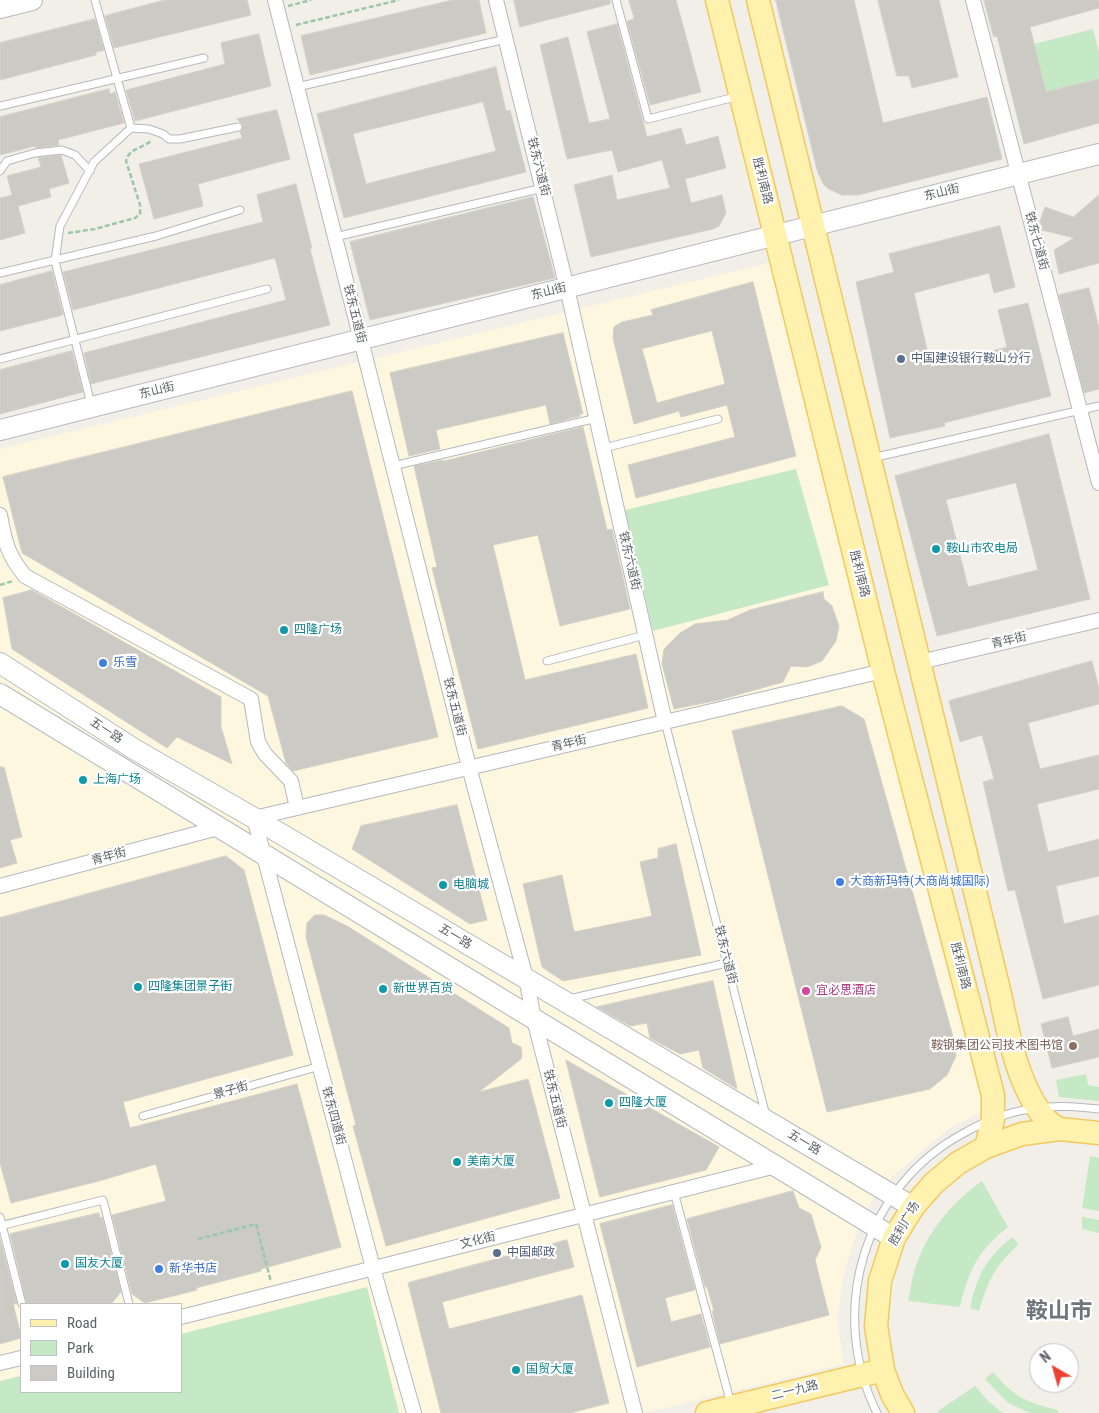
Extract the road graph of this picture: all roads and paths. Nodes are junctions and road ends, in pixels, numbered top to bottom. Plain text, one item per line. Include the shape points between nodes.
1 (32, 0) edge
2 (95, 0) edge
3 (311, 0) edge
4 (399, 0) edge
5 (496, 0) edge
6 (616, 0) edge
7 (717, 0) edge
8 (758, 0) edge
9 (973, 0) edge
10 (276, 4) edge
11 (0, 8) edge
12 (282, 28) junction
13 (506, 38) junction
14 (204, 58) dead end
15 (117, 78) junction
16 (297, 87) junction
17 (741, 96) junction
18 (0, 106) edge
19 (238, 126) dead end
20 (131, 128) junction
21 (155, 131) junction
22 (1099, 154) edge
23 (0, 171) edge
24 (90, 171) junction
25 (1018, 174) junction
26 (543, 188) junction
27 (240, 210) dead end
28 (814, 226) junction
29 (59, 234) junction
30 (775, 235) junction
31 (335, 238) junction
32 (55, 261) junction
33 (0, 273) edge
34 (568, 288) junction
35 (267, 289) dead end
36 (75, 340) junction
37 (361, 340) junction
38 (0, 359) edge
39 (1099, 406) edge
40 (91, 407) junction
41 (1080, 410) junction
42 (597, 418) junction
43 (718, 419) dead end
44 (0, 430) edge
45 (604, 448) junction
46 (869, 459) junction
47 (393, 466) junction
48 (1099, 482) edge
49 (0, 515) edge
50 (1099, 620) edge
51 (646, 635) junction
52 (547, 661) dead end
53 (920, 662) junction
54 (0, 663) edge
55 (883, 671) junction
56 (0, 694) edge
57 (665, 722) junction
58 (469, 767) junction
59 (297, 808) junction
60 (254, 818) junction
61 (218, 828) junction
62 (264, 855) junction
63 (0, 886) edge
64 (727, 963) junction
65 (526, 978) junction
66 (563, 1000) junction
67 (534, 1020) junction
68 (1008, 1033) junction
69 (982, 1053) junction
70 (320, 1066) junction
71 (1038, 1108) junction
72 (1099, 1109) edge
73 (143, 1116) dead end
74 (993, 1119) junction
75 (768, 1121) junction
76 (1060, 1129) junction
77 (1099, 1133) edge
78 (986, 1147) junction
79 (776, 1166) junction
80 (674, 1192) junction
81 (893, 1195) junction
82 (913, 1207) junction
83 (584, 1215) junction
84 (0, 1217) edge
85 (1, 1226) edge
86 (875, 1226) junction
87 (894, 1238) junction
88 (198, 1239) dead end
89 (373, 1268) junction
90 (274, 1293) junction
91 (22, 1303) edge
92 (128, 1303) edge
93 (182, 1317) edge
94 (20, 1358) edge
95 (0, 1363) edge
96 (883, 1370) junction
97 (862, 1375) junction
98 (732, 1407) junction
99 (414, 1413) edge
100 (635, 1413) edge
101 (707, 1413) edge
102 (877, 1413) edge
103 (903, 1413) edge

1 - 11 main road
2 - 15 lane
3 - 10 path
4 - 12 path
5 - 13 street, 铁东六道街
6 - 17 lane via 648,119
7 - 17 main road, 胜利南路
8 - 28 main road
9 - 25 street, 铁东七道街
10 - 12 street, 铁东五道街
12 - 16 street, 铁东五道街
13 - 16 lane
13 - 26 street, 铁东六道街
14 - 15 lane
15 - 18 lane
15 - 20 lane
16 - 31 street, 铁东五道街
17 - 30 main road, 胜利南路
19 - 21 lane via 180,139 169,139
20 - 21 lane
20 - 24 lane via 94,162
21 - 29 path via 155,138 146,146 134,149 126,160 140,214 95,230
22 - 25 main road, 东山街
23 - 24 lane via 7,161 34,153 62,150 74,155
24 - 29 lane via 60,226
25 - 28 main road, 东山街
25 - 41 street, 铁东七道街
26 - 31 lane
26 - 34 street, 铁东六道街
27 - 32 lane via 156,236
28 - 30 main road, 东山街
28 - 46 main road
29 - 32 lane
30 - 34 main road, 东山街
30 - 55 main road, 胜利南路
31 - 37 street, 铁东五道街
32 - 33 lane
32 - 36 lane
34 - 37 main road, 东山街
34 - 42 street, 铁东六道街
35 - 36 lane
36 - 38 lane
36 - 40 lane
37 - 40 main road, 东山街
37 - 47 street, 铁东五道街
39 - 41 lane
40 - 44 main road, 东山街
41 - 46 lane
41 - 48 street, 铁东七道街
42 - 45 street, 铁东六道街
42 - 47 lane
43 - 45 lane
45 - 51 street, 铁东六道街
46 - 53 main road
47 - 58 street, 铁东五道街
49 - 59 street via 12,560 25,576 251,699 258,742 290,781
50 - 53 street, 青年街
51 - 52 lane
51 - 57 street, 铁东六道街
53 - 68 main road
54 - 60 main road, 五一路 via 134,749
55 - 57 street, 青年街
55 - 69 main road, 胜利南路
56 - 61 main road, 五一路
57 - 58 street, 青年街
57 - 64 lane, 铁东六道街
58 - 59 street, 青年街
58 - 65 street, 铁东五道街
59 - 60 street, 青年街
60 - 62 street, 铁东四道街
60 - 65 main road, 五一路
61 - 62 main road, 五一路
61 - 63 street, 青年街
62 - 67 main road, 五一路
62 - 70 street, 铁东四道街
64 - 66 lane
64 - 75 lane, 铁东六道街
65 - 66 main road, 五一路
65 - 67 street, 铁东五道街
66 - 75 main road, 五一路
67 - 79 main road, 五一路
67 - 83 street, 铁东五道街
68 - 69 main road via 1012,1057 1006,1070 992,1068
68 - 71 main road via 1020,1072
69 - 74 main road, 胜利南路 via 993,1095
70 - 73 lane, 景子街
70 - 89 street, 铁东四道街
71 - 72 lane via 1074,1106
71 - 74 lane
71 - 76 main road
74 - 78 main road, 胜利南路
74 - 81 lane via 953,1138 930,1155
75 - 81 main road, 五一路
76 - 77 main road, 胜利广场
76 - 78 main road, 胜利广场 via 1022,1134
78 - 82 main road, 胜利广场 via 958,1163
79 - 80 street, 文化街
79 - 86 main road, 五一路
80 - 83 street, 文化街
80 - 98 lane
81 - 82 main road, 五一路
81 - 86 lane
82 - 87 main road, 胜利广场
83 - 89 street, 文化街
83 - 100 street, 铁东五道街
84 - 85 lane
85 - 91 lane
85 - 92 lane via 104,1200
86 - 87 main road, 五一路
86 - 97 lane via 861,1262 854,1299 855,1338
87 - 96 main road, 胜利广场 via 880,1281 876,1326
88 - 90 path via 256,1224
89 - 90 street, 文化街
89 - 99 street, 铁东四道街
90 - 93 street, 文化街
94 - 95 street
96 - 97 main road, 二一九路
96 - 103 main road, 胜利广场
97 - 98 main road, 二一九路
97 - 102 lane
98 - 101 main road, 二一九路

